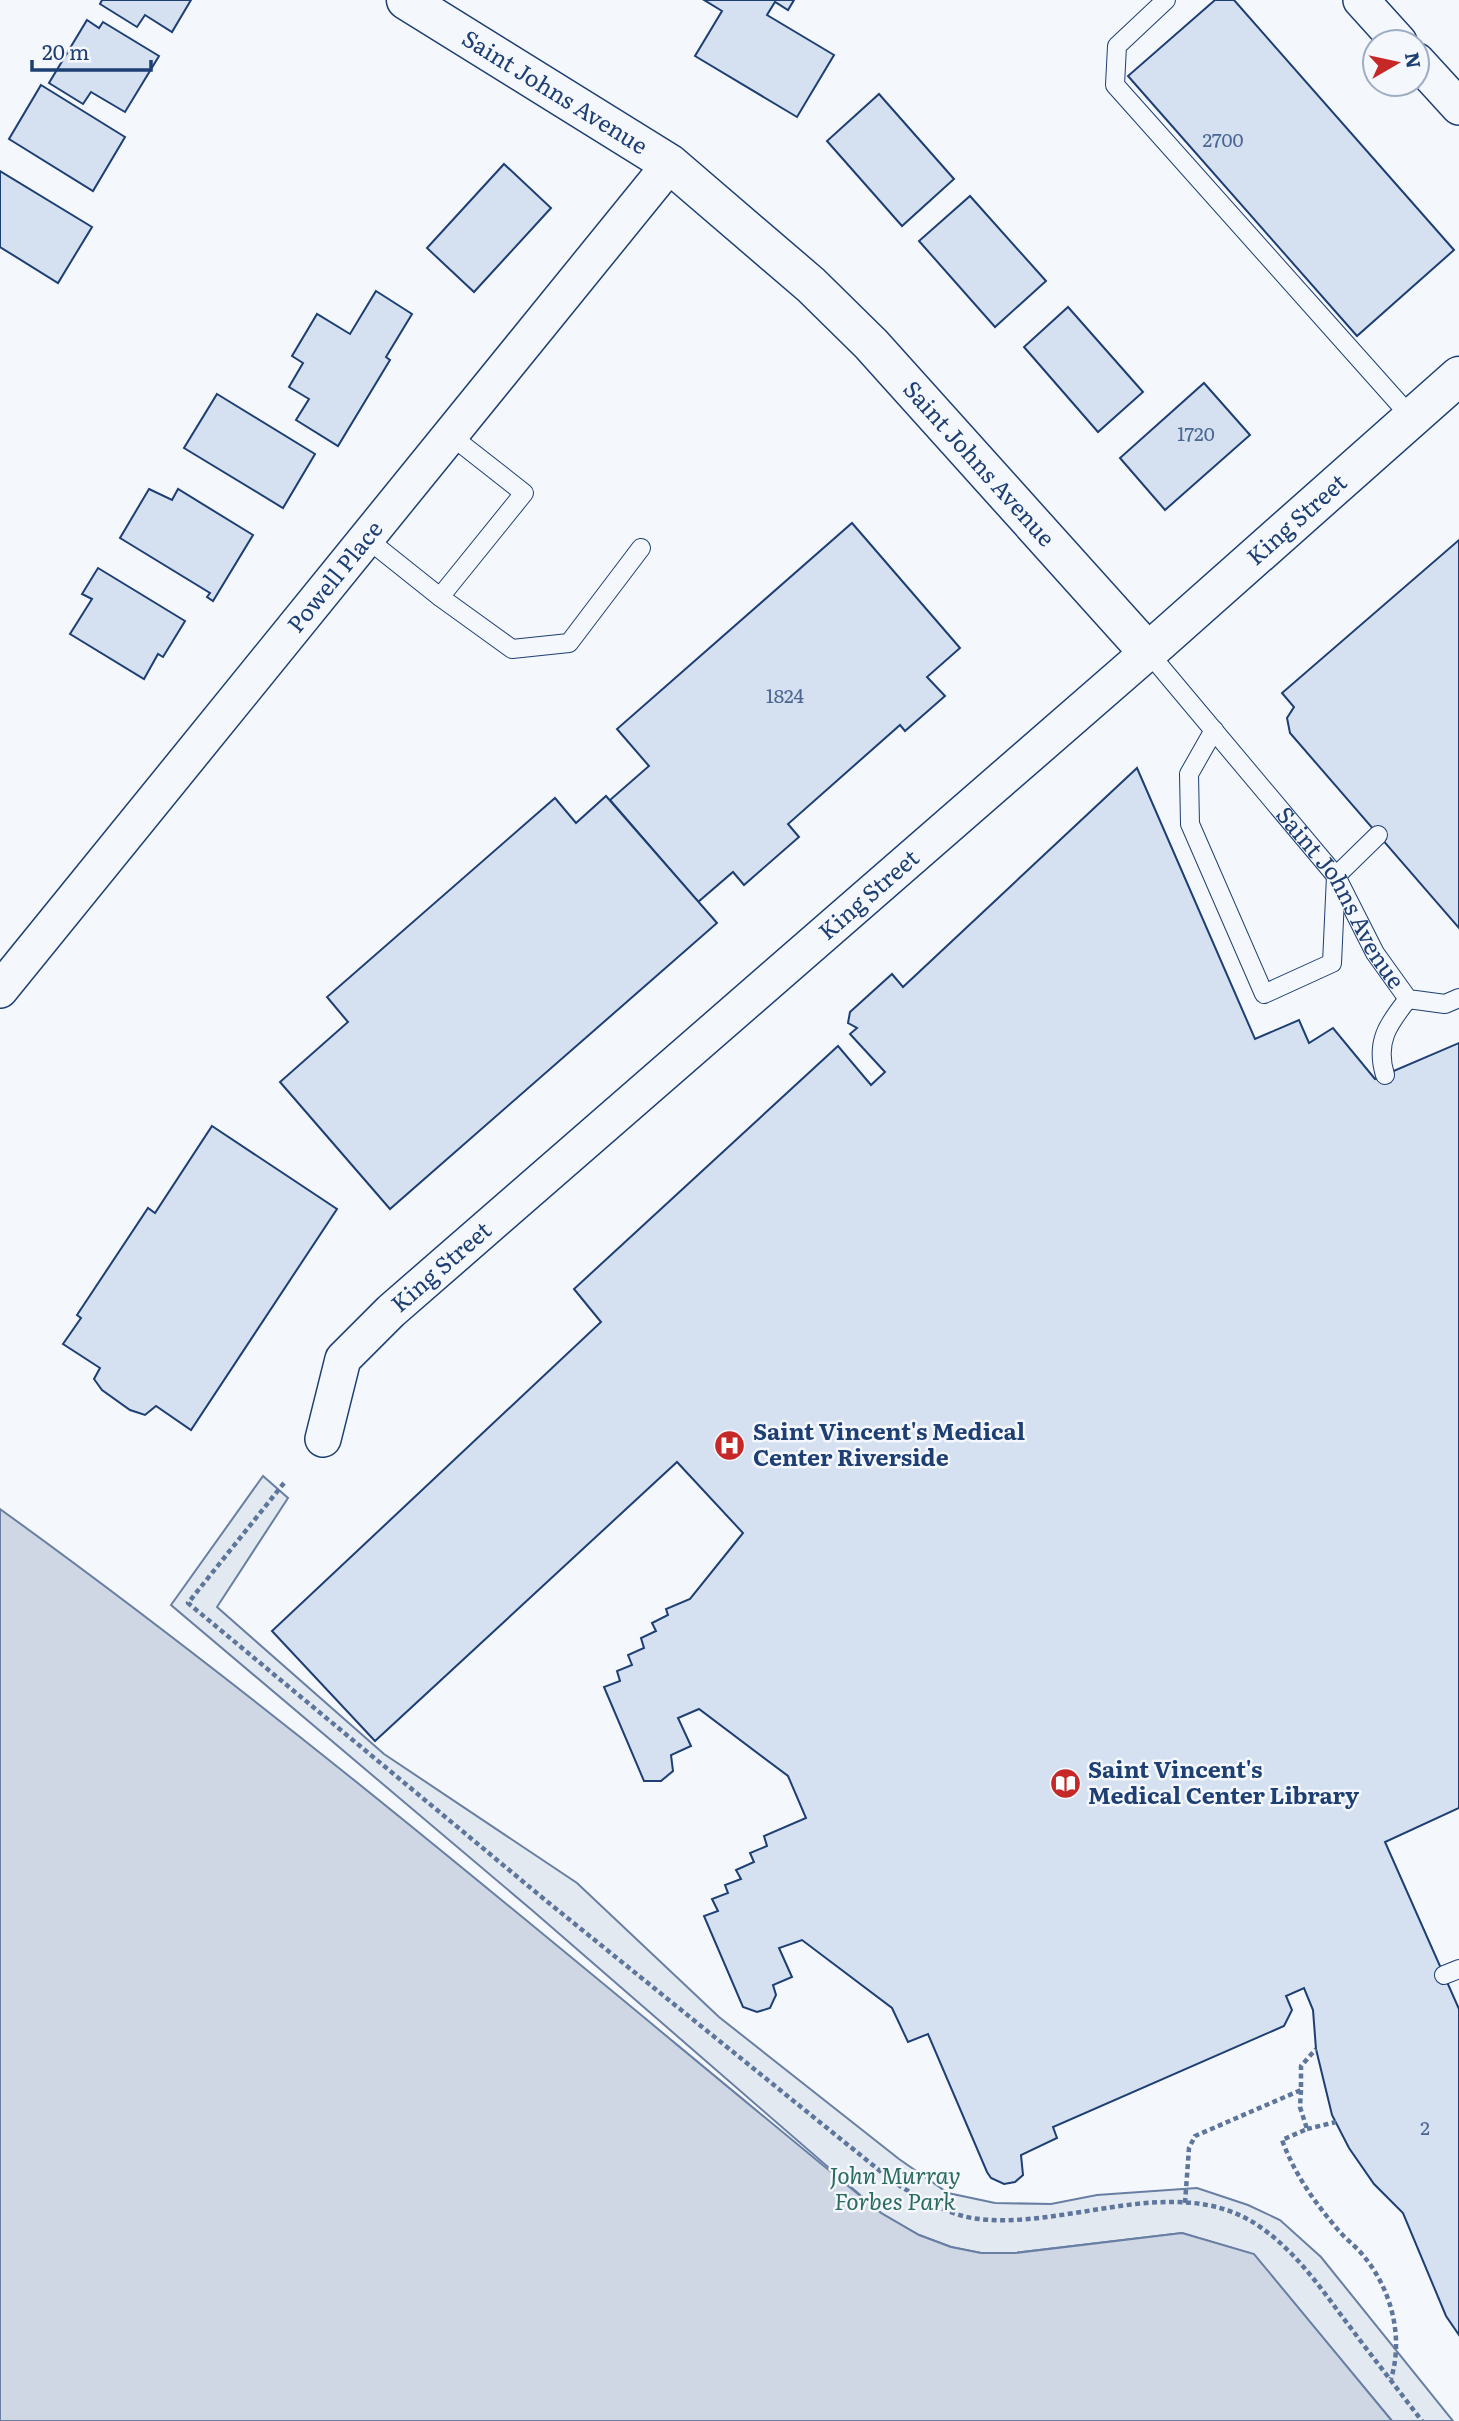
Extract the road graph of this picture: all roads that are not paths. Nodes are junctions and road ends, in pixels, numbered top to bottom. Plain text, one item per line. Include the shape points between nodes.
1 (406, 0) edge
2 (1166, 0) edge
3 (1361, 0) edge
4 (1386, 28) edge
5 (1431, 76) edge
6 (1459, 107) edge
7 (670, 164) junction
8 (1459, 376) edge
9 (1412, 418) junction
10 (450, 435) junction
11 (366, 538) junction
12 (641, 548) dead end
13 (440, 597) junction
14 (1149, 652) junction
15 (1214, 730) junction
16 (1378, 835) dead end
17 (1336, 876) junction
18 (0, 990) edge
19 (1459, 998) edge
20 (1408, 999) junction
21 (1385, 1075) dead end
22 (323, 1439) dead end

1 - 7 main road, Saint Johns Avenue
2 - 9 lane via 1117,46 1115,85
3 - 4 street
5 - 6 street
7 - 10 street, Powell Place
7 - 14 main road, Saint Johns Avenue via 811,285 871,344
8 - 9 main road, King Street
9 - 14 main road, King Street
10 - 11 street, Powell Place
10 - 13 lane via 524,493
11 - 13 lane
11 - 18 street, Powell Place
12 - 13 lane via 569,643 512,649
14 - 15 lane, Saint Johns Avenue
14 - 22 street, King Street via 391,1311 343,1359
15 - 17 lane, Saint Johns Avenue
15 - 17 lane via 1188,774 1190,824 1264,994 1332,963
16 - 17 lane
17 - 20 lane, Saint Johns Avenue via 1375,953
19 - 20 lane, Saint Johns Avenue via 1445,1004
20 - 21 lane via 1387,1026 1380,1059

